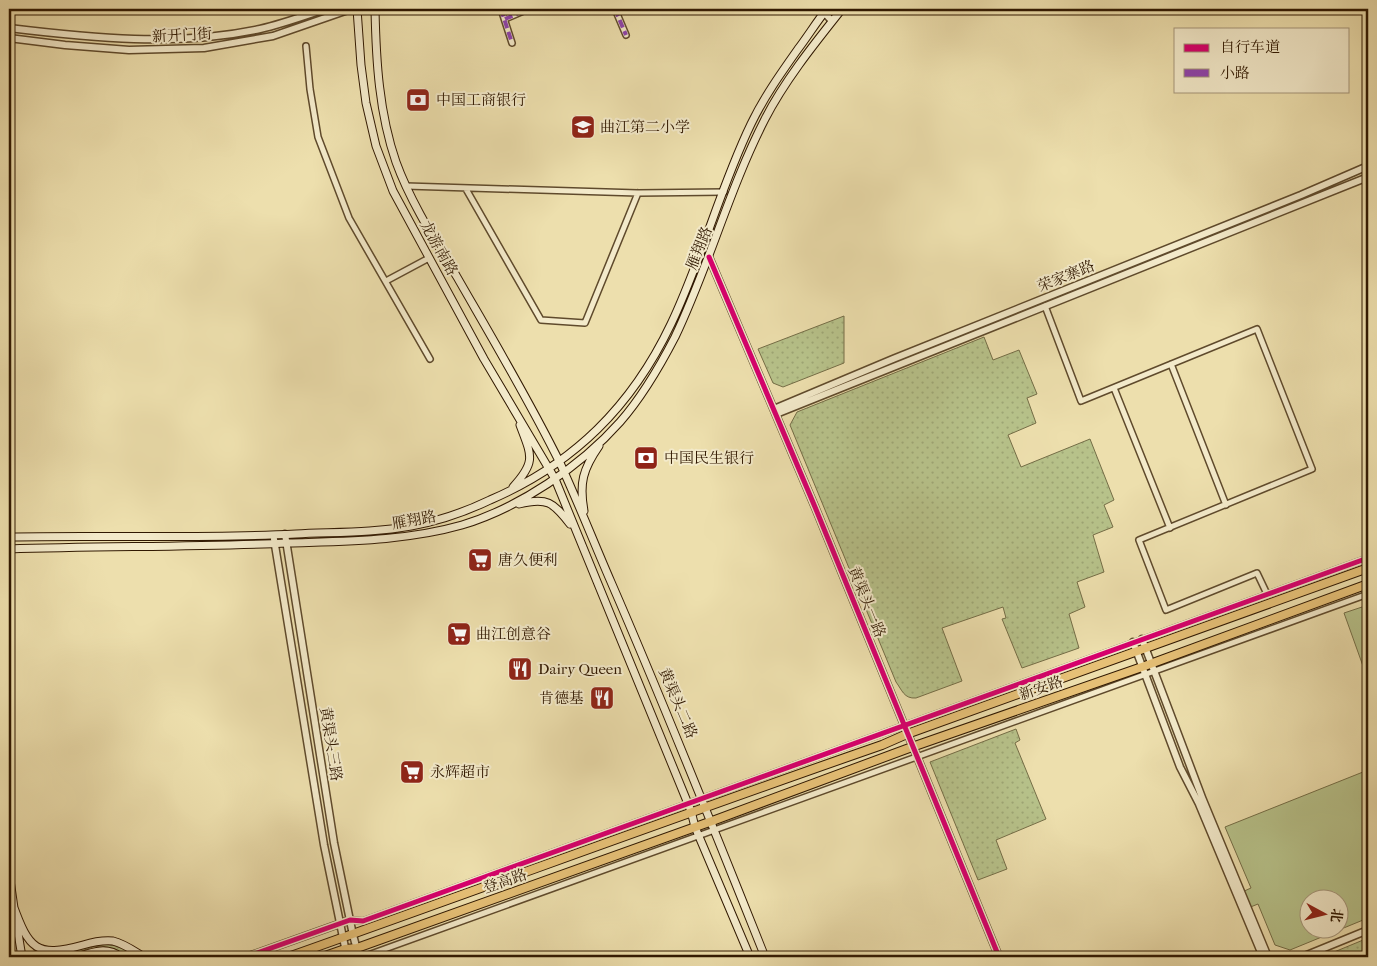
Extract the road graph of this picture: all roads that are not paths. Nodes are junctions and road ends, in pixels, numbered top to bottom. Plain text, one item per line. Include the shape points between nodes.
1 (325, 9) edge
2 (351, 9) edge
3 (357, 9) edge
4 (375, 9) edge
5 (501, 9) edge
6 (528, 9) edge
7 (615, 9) edge
8 (842, 9) edge
9 (824, 10) edge
10 (504, 19) junction
11 (832, 21) junction
12 (9, 28) edge
13 (626, 35) dead end
14 (9, 38) edge
15 (512, 43) dead end
16 (306, 46) dead end
17 (1368, 166) edge
18 (1367, 177) edge
19 (406, 186) junction
20 (1368, 187) edge
21 (466, 188) junction
22 (724, 192) junction
23 (638, 193) junction
24 (709, 257) junction
25 (429, 258) junction
26 (386, 281) junction
27 (1045, 306) junction
28 (430, 359) dead end
29 (1171, 364) junction
30 (1114, 388) junction
31 (775, 411) junction
32 (518, 418) junction
33 (605, 436) junction
34 (559, 462) junction
35 (549, 469) junction
36 (564, 472) junction
37 (555, 479) junction
38 (508, 492) junction
39 (1226, 505) junction
40 (506, 507) junction
41 (586, 523) junction
42 (1170, 528) junction
43 (577, 532) junction
44 (285, 534) junction
45 (273, 535) junction
46 (9, 536) edge
47 (286, 543) junction
48 (275, 544) junction
49 (9, 549) edge
50 (1368, 558) edge
51 (1368, 568) edge
52 (1368, 584) edge
53 (1267, 594) junction
54 (1368, 594) edge
55 (1142, 639) junction
56 (1133, 642) junction
57 (1145, 649) junction
58 (1136, 651) junction
59 (1150, 663) junction
60 (1143, 671) junction
61 (1154, 672) junction
62 (903, 725) junction
63 (907, 734) junction
64 (912, 747) junction
65 (917, 757) junction
66 (702, 798) junction
67 (688, 804) junction
68 (705, 807) junction
69 (691, 812) junction
70 (711, 822) junction
71 (696, 827) junction
72 (714, 830) junction
73 (699, 836) junction
74 (9, 873) edge
75 (13, 905) junction
76 (350, 920) junction
77 (340, 924) junction
78 (1368, 930) edge
79 (353, 935) junction
80 (343, 938) junction
81 (345, 949) junction
82 (358, 955) edge
83 (22, 957) edge
84 (77, 957) edge
85 (121, 957) edge
86 (144, 957) edge
87 (246, 957) edge
88 (288, 957) edge
89 (322, 957) edge
90 (347, 957) edge
91 (750, 957) edge
92 (765, 957) edge
93 (999, 957) edge
94 (1263, 957) edge
95 (1268, 957) edge
96 (1302, 957) edge

1 - 12 street, 新开门街 via 259,29 203,38 129,39
2 - 14 street, 新开门街 via 273,36 204,48 129,50
3 - 25 main road, 龙游南路 via 364,90 376,146 393,191
4 - 19 main road, 龙游南路 via 386,125
5 - 10 street
6 - 10 street
7 - 13 street
8 - 11 main road, 雁翔路
9 - 11 street
9 - 22 main road, 雁翔路 via 760,107
10 - 15 street
11 - 24 main road, 雁翔路 via 766,118
16 - 26 street via 318,138 349,218
17 - 31 street, 荣家寨路 via 893,359
18 - 20 street
18 - 27 street, 荣家寨路
19 - 21 street
19 - 34 main road, 龙游南路
21 - 23 street
21 - 23 street via 541,320 585,323
22 - 23 street
22 - 34 main road, 雁翔路 via 671,325 652,359 610,417
24 - 31 street, 黄渠头一路
24 - 33 main road, 雁翔路 via 658,367 626,415
25 - 26 street
25 - 32 main road, 龙游南路
26 - 28 street
27 - 30 street via 1081,401
27 - 31 street, 荣家寨路
29 - 30 street
29 - 39 street
29 - 39 street via 1257,329 1312,469
30 - 42 street
31 - 62 street, 黄渠头一路
32 - 35 main road, 龙游南路
32 - 38 main road via 530,460 525,474
33 - 36 main road, 雁翔路
33 - 41 main road via 584,473 581,494
34 - 35 main road, 雁翔路
34 - 36 main road, 黄渠头二路
35 - 37 main road, 龙游南路
35 - 38 main road, 雁翔路
36 - 37 main road, 雁翔路
36 - 41 main road, 黄渠头二路
37 - 40 main road, 雁翔路
37 - 43 main road, 黄渠头二路
38 - 44 main road, 雁翔路 via 454,515 414,526
39 - 42 street
40 - 43 main road via 535,500 551,503 558,507
40 - 47 main road, 雁翔路 via 460,526 411,535
41 - 66 main road, 黄渠头二路
42 - 53 street via 1139,540 1166,610 1257,573
43 - 67 main road, 黄渠头二路
44 - 45 main road, 雁翔路
44 - 47 street, 黄渠头三路
45 - 46 main road, 雁翔路
45 - 48 street, 黄渠头三路
47 - 48 main road, 雁翔路
47 - 76 street, 黄渠头三路 via 334,843
48 - 49 main road, 雁翔路
48 - 77 street, 黄渠头三路
50 - 53 street
51 - 57 main road, 新安路
52 - 59 main road, 新安路
53 - 55 street
54 - 61 street
55 - 56 street
55 - 57 street
56 - 58 street
56 - 62 street
57 - 58 main road, 新安路
57 - 59 street
58 - 60 street
58 - 63 main road, 新安路
59 - 60 main road, 新安路
59 - 61 street
60 - 61 street
60 - 64 main road, 新安路
60 - 65 street
60 - 94 street via 1180,767 1199,804
61 - 95 street
62 - 63 street, 黄渠头一路
62 - 66 street
63 - 64 street, 黄渠头一路
63 - 68 main road, 新安路
64 - 65 street, 黄渠头一路
64 - 70 main road, 新安路
65 - 72 street
65 - 93 street, 黄渠头一路
66 - 67 street
66 - 68 main road, 黄渠头二路
67 - 69 main road, 黄渠头二路
67 - 76 street via 363,920
68 - 69 main road, 新安路
68 - 70 main road, 黄渠头二路
69 - 71 main road, 黄渠头二路
69 - 79 main road, 登高路
70 - 71 main road, 新安路
70 - 72 main road, 黄渠头二路
71 - 73 main road, 黄渠头二路
71 - 82 main road, 登高路
72 - 73 street
72 - 92 main road, 黄渠头二路
73 - 82 street via 368,955
73 - 91 main road, 黄渠头二路
74 - 75 main road
75 - 83 main road
75 - 86 main road via 25,934 44,950 60,952 95,941 113,941
76 - 77 street
76 - 79 street, 黄渠头三路
77 - 80 street, 黄渠头三路
77 - 87 street
78 - 96 street
79 - 80 main road, 登高路
79 - 82 street, 黄渠头三路
80 - 81 street, 黄渠头三路
80 - 88 main road, 登高路
81 - 82 main road, 登高路
81 - 89 main road, 登高路
81 - 90 street, 黄渠头三路
84 - 85 main road via 100,950

